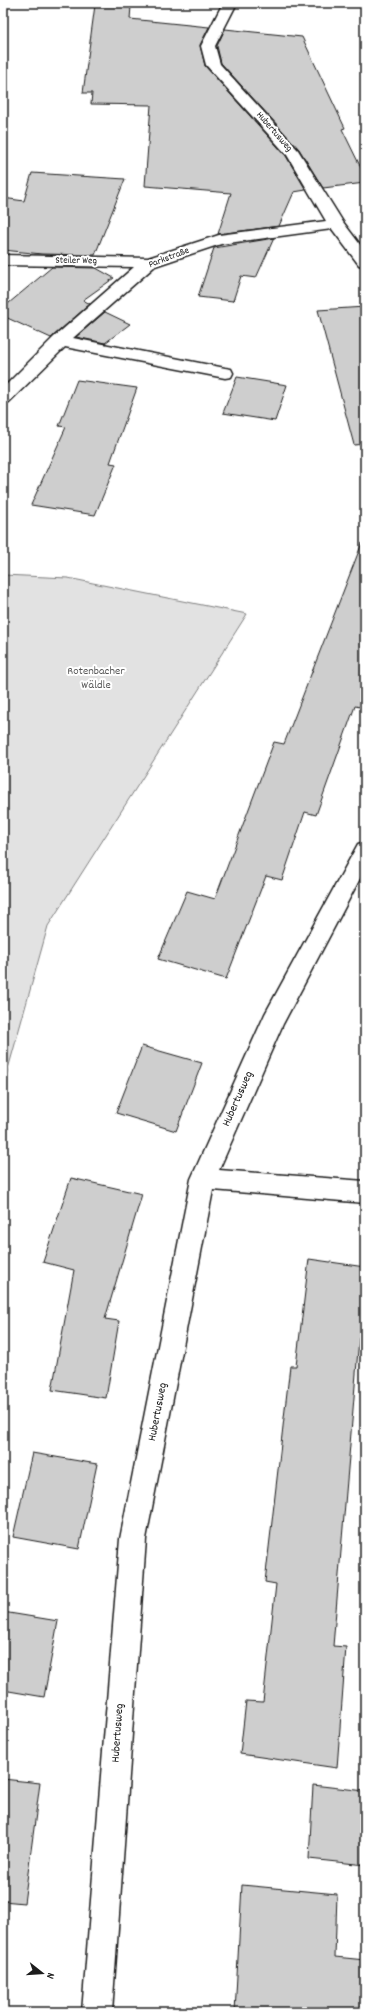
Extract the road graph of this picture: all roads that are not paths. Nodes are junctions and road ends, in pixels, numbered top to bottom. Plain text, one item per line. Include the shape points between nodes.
1 (230, 3) edge
2 (336, 224) junction
3 (3, 260) edge
4 (365, 262) edge
5 (149, 263) junction
6 (60, 341) junction
7 (225, 373) dead end
8 (3, 398) edge
9 (365, 850) edge
10 (203, 1179) junction
11 (365, 1192) edge
12 (97, 2012) edge

1 - 2 street, Hubertusweg via 208,46 213,65 234,85 292,153
2 - 4 street, Hubertusweg
2 - 5 street, Parkstraße via 219,240
3 - 5 street, Steiler Weg
5 - 6 street, Parkstraße
6 - 7 street
6 - 8 street, Parkstraße
9 - 10 street, Hubertusweg via 273,1020
10 - 11 street
10 - 12 street, Hubertusweg via 133,1539

